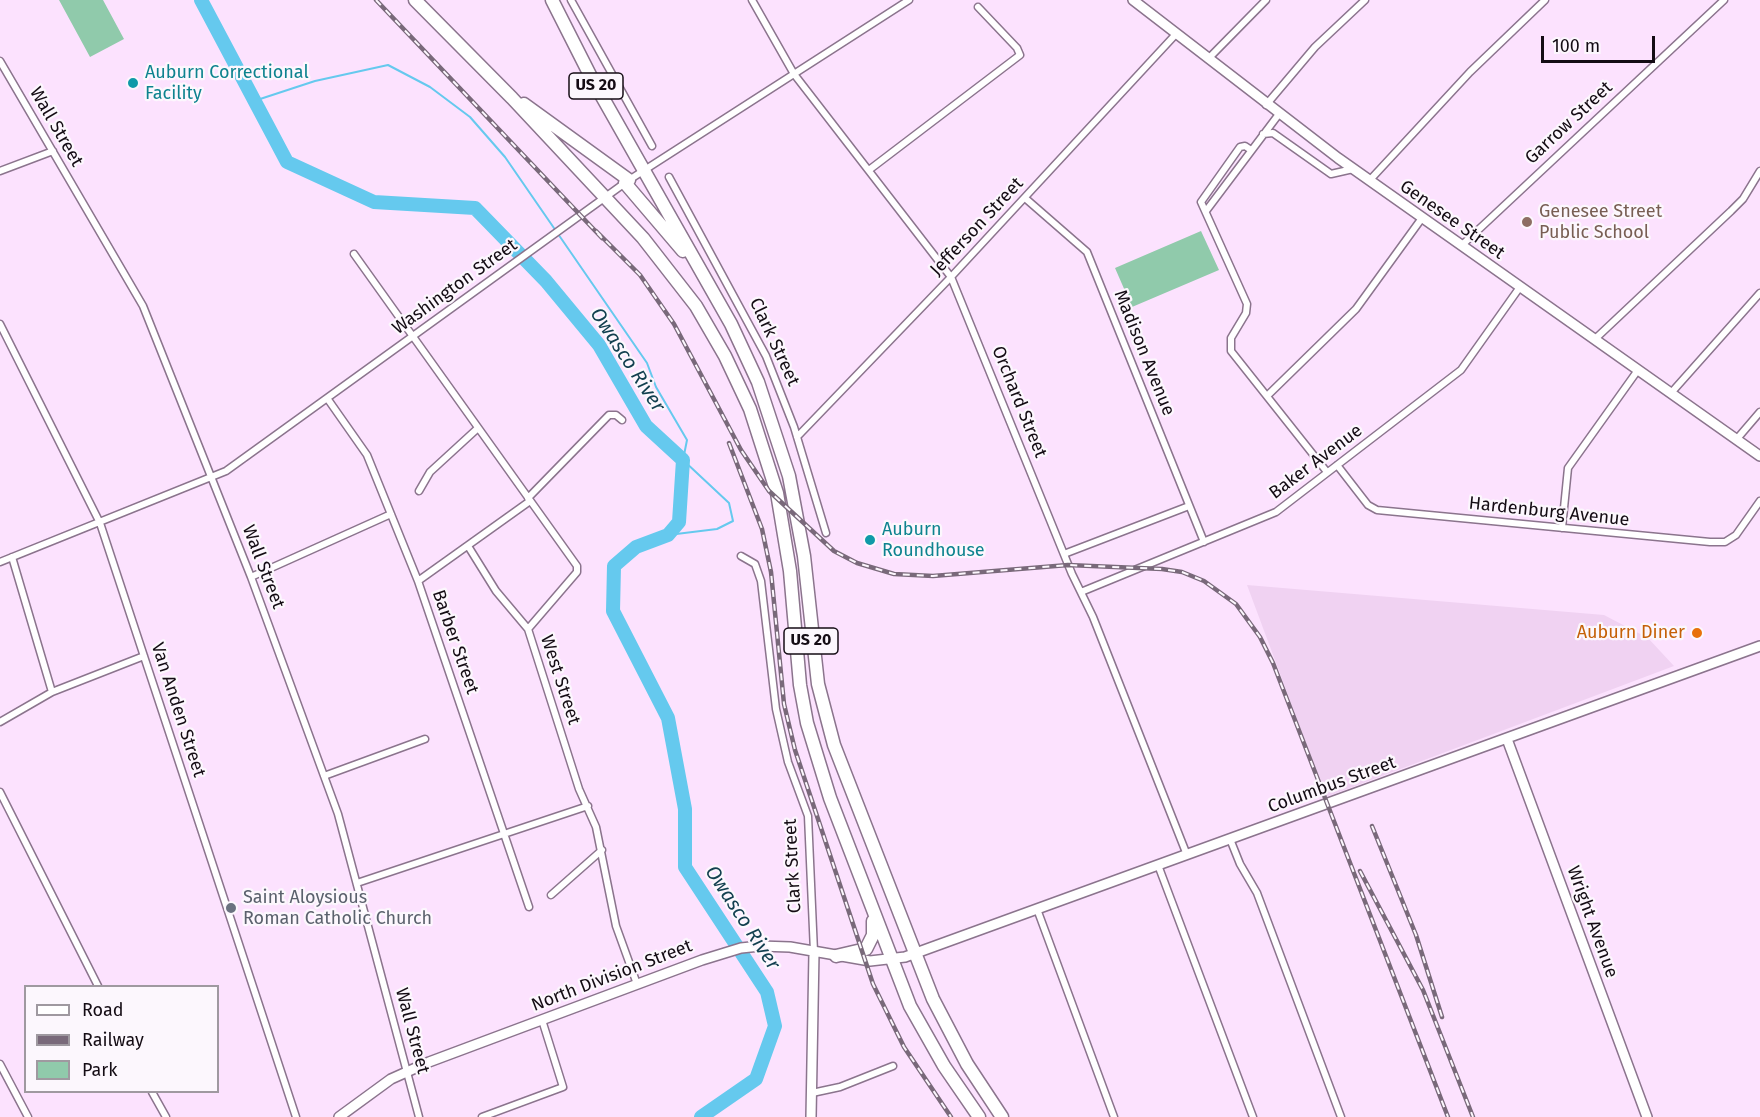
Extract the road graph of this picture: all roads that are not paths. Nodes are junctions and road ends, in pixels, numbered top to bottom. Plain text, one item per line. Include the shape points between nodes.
1 (415, 0) edge
2 (552, 0) edge
3 (571, 0) edge
4 (752, 0) edge
5 (909, 0) edge
6 (1133, 0) edge
7 (1266, 0) edge
8 (1365, 0) edge
9 (1545, 0) edge
10 (1724, 0) edge
11 (978, 7) dead end
12 (1176, 34) junction
13 (1208, 59) junction
14 (0, 61) edge
15 (794, 74) junction
16 (512, 98) junction
17 (1266, 105) junction
18 (1279, 114) junction
19 (1263, 135) junction
20 (652, 146) dead end
21 (1251, 150) junction
22 (52, 151) junction
23 (1353, 169) junction
24 (644, 170) junction
25 (0, 171) edge
26 (869, 171) junction
27 (1760, 171) edge
28 (669, 177) dead end
29 (627, 181) junction
30 (1369, 181) junction
31 (605, 197) junction
32 (1024, 198) junction
33 (1206, 211) junction
34 (1422, 218) junction
35 (1461, 246) junction
36 (354, 254) dead end
37 (694, 262) junction
38 (951, 277) junction
39 (1520, 287) junction
40 (1760, 293) edge
41 (0, 324) edge
42 (413, 336) junction
43 (1594, 340) junction
44 (1638, 370) junction
45 (1671, 393) junction
46 (1267, 396) junction
47 (327, 398) junction
48 (1760, 412) edge
49 (622, 420) dead end
50 (478, 428) junction
51 (797, 437) junction
52 (1736, 440) junction
53 (1760, 456) edge
54 (1337, 465) junction
55 (1327, 472) junction
56 (212, 478) junction
57 (419, 490) dead end
58 (529, 500) junction
59 (1760, 501) edge
60 (1189, 506) junction
61 (391, 514) junction
62 (100, 522) junction
63 (1562, 528) junction
64 (826, 533) dead end
65 (1204, 542) junction
66 (468, 546) junction
67 (1064, 554) junction
68 (741, 556) dead end
69 (12, 557) junction
70 (0, 562) edge
71 (251, 577) junction
72 (418, 581) junction
73 (1081, 592) junction
74 (528, 629) junction
75 (1760, 646) edge
76 (144, 656) junction
77 (52, 692) junction
78 (0, 722) edge
79 (425, 739) dead end
80 (1507, 739) junction
81 (324, 776) junction
82 (0, 792) edge
83 (588, 806) junction
84 (505, 835) junction
85 (1230, 839) junction
86 (602, 850) junction
87 (1187, 855) junction
88 (1158, 865) junction
89 (357, 883) junction
90 (551, 895) dead end
91 (870, 905) junction
92 (529, 907) dead end
93 (1037, 909) junction
94 (814, 952) junction
95 (915, 953) junction
96 (836, 956) junction
97 (891, 960) junction
98 (637, 984) junction
99 (97, 985) edge
100 (542, 1020) junction
101 (0, 1064) edge
102 (892, 1066) dead end
103 (407, 1071) junction
104 (153, 1093) edge
105 (812, 1093) junction
106 (28, 1117) edge
107 (166, 1117) edge
108 (296, 1117) edge
109 (339, 1117) edge
110 (419, 1117) edge
111 (482, 1117) edge
112 (811, 1117) edge
113 (979, 1117) edge
114 (1002, 1117) edge
115 (1114, 1117) edge
116 (1253, 1117) edge
117 (1341, 1117) edge
118 (1647, 1117) edge

1 - 16 highway, US 20
2 - 24 highway, US 20
3 - 20 street
4 - 15 street, Orchard Street
5 - 15 street, Washington Street
6 - 12 street, Genesee Street
7 - 13 street
8 - 17 street via 1315,47
9 - 30 street via 1470,72
10 - 35 street, Garrow Street
11 - 26 street via 1020,55
12 - 13 street, Genesee Street
12 - 32 street, Jefferson Street
13 - 17 street, Genesee Street
14 - 22 street, Wall Street
15 - 24 street, Washington Street
15 - 26 street, Orchard Street
16 - 29 highway via 541,115
16 - 31 highway, US 20
17 - 18 street, Genesee Street
18 - 19 street
18 - 23 street, Genesee Street
19 - 21 street
19 - 23 street via 1273,133 1330,174
21 - 33 street
21 - 33 street via 1240,147 1201,200
22 - 25 street
22 - 56 street, Wall Street via 143,306
23 - 30 street, Genesee Street
24 - 29 street, Washington Street
24 - 37 highway, US 20
26 - 38 street, Orchard Street
27 - 43 street via 1743,199
28 - 51 street, Clark Street via 766,356
29 - 31 street, Washington Street
29 - 37 highway
30 - 34 street, Genesee Street
31 - 42 street, Washington Street
31 - 91 highway, US 20 via 665,263 696,306 750,409 781,514 807,723
32 - 38 street, Jefferson Street
32 - 60 street, Madison Avenue via 1087,252
33 - 46 street via 1247,304 1232,338 1231,351
34 - 35 street, Genesee Street
34 - 46 street via 1356,309
35 - 39 street, Genesee Street
36 - 42 street, West Street
37 - 95 highway, US 20 via 748,359 776,429 798,521 811,640 825,716
38 - 51 street, Jefferson Street
38 - 67 street, Orchard Street
39 - 43 street, Genesee Street
39 - 54 street, Baker Avenue via 1461,370
40 - 45 street
41 - 62 street, Van Anden Street
42 - 47 street, Washington Street
42 - 50 street, West Street
43 - 44 street, Genesee Street
44 - 45 street, Genesee Street
44 - 63 street via 1568,468
45 - 52 street, Genesee Street
46 - 55 street
47 - 56 street, Washington Street
47 - 61 street, Barber Street via 367,455
48 - 52 street
49 - 58 street via 609,415
50 - 57 street via 430,472
50 - 58 street, West Street
51 - 64 street, Clark Street
52 - 53 street, Genesee Street
54 - 55 street, Baker Avenue
54 - 63 street, Hardenburg Avenue via 1368,505 1377,510
55 - 65 street, Baker Avenue via 1270,515
56 - 62 street, Washington Street
56 - 71 street, Wall Street
58 - 66 street
58 - 74 street, West Street via 577,566 577,572
59 - 63 street, Hardenburg Avenue via 1736,534 1721,543
60 - 65 street, Madison Avenue
60 - 67 street
61 - 71 street
61 - 72 street, Barber Street
62 - 69 street, Washington Street
62 - 76 street, Van Anden Street
65 - 73 street, Baker Avenue
66 - 72 street
66 - 74 street via 496,591
67 - 73 street, Orchard Street
68 - 94 street, Clark Street via 755,564 761,581 776,709 788,762 808,816
69 - 70 street, Washington Street
69 - 77 street
71 - 81 street, Wall Street
72 - 84 street, Barber Street
73 - 87 street, Orchard Street
74 - 83 street, West Street via 579,789
75 - 80 street, Columbus Street
76 - 77 street
76 - 108 street, Van Anden Street
77 - 78 street
79 - 81 street
80 - 85 street, Columbus Street
80 - 118 street, Wright Avenue
81 - 89 street, Wall Street
82 - 99 street
83 - 84 street
83 - 86 street, West Street
84 - 89 street
84 - 92 street, Barber Street
85 - 87 street, Columbus Street
85 - 117 street via 1257,893
86 - 90 street
86 - 98 street, West Street via 616,926
87 - 88 street, Columbus Street
88 - 93 street, Columbus Street
88 - 116 street
89 - 103 street, Wall Street
91 - 96 highway via 870,944 862,951
91 - 97 highway, US 20
93 - 95 street, Columbus Street
93 - 115 street
94 - 96 street, North Division Street
94 - 98 street, North Division Street via 781,946 741,948
94 - 105 street, Clark Street
95 - 97 street, North Division Street
95 - 114 highway, US 20 via 958,1049
96 - 97 street, North Division Street
97 - 113 highway, US 20 via 931,1046
98 - 100 street, North Division Street
100 - 103 street, North Division Street
100 - 111 street via 563,1087
101 - 106 street
102 - 105 street via 840,1087
103 - 109 street, North Division Street
103 - 110 street, Wall Street
104 - 107 street
105 - 112 street, Clark Street

